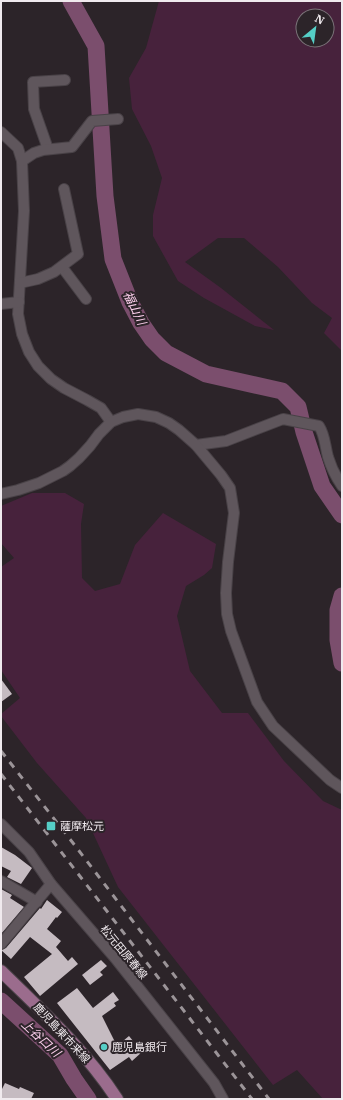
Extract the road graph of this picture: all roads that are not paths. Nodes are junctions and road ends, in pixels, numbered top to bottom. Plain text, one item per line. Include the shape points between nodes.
1 (65, 80) dead end
2 (118, 119) dead end
3 (1, 132) edge
4 (48, 150) junction
5 (22, 161) junction
6 (64, 189) dead end
7 (62, 267) junction
8 (20, 283) junction
9 (86, 299) dead end
10 (18, 302) junction
11 (1, 304) edge
12 (111, 422) junction
13 (196, 445) junction
14 (338, 474) edge
15 (342, 486) edge
16 (1, 494) edge
17 (342, 788) edge
18 (1, 824) edge
19 (1, 881) edge
20 (51, 884) junction
21 (37, 902) junction
22 (1, 944) edge
23 (1, 971) edge
24 (118, 1099) edge
25 (223, 1099) edge

1 - 4 street via 33,82 34,108
2 - 4 street via 92,121 72,147
3 - 5 street via 18,148
4 - 5 street via 34,153
5 - 8 street via 24,211
6 - 7 street via 78,254
7 - 8 street via 38,279
7 - 9 street
8 - 10 street
10 - 11 street
10 - 12 street via 22,334 38,366 64,388 101,408
12 - 13 street via 138,414 156,417 174,426
12 - 16 street via 79,458 63,471 39,483
13 - 14 street via 226,441 283,419 293,420 319,426 323,432 328,457
13 - 17 street via 230,488 234,513 226,593 228,614 231,631 257,702 273,726 330,780
14 - 15 street
18 - 20 street, 松元田原春線 via 29,852
19 - 21 street
20 - 21 street
20 - 25 street, 松元田原春線 via 120,964 214,1083
21 - 22 street
23 - 24 main road, 鹿児島東市来線 via 81,1050

